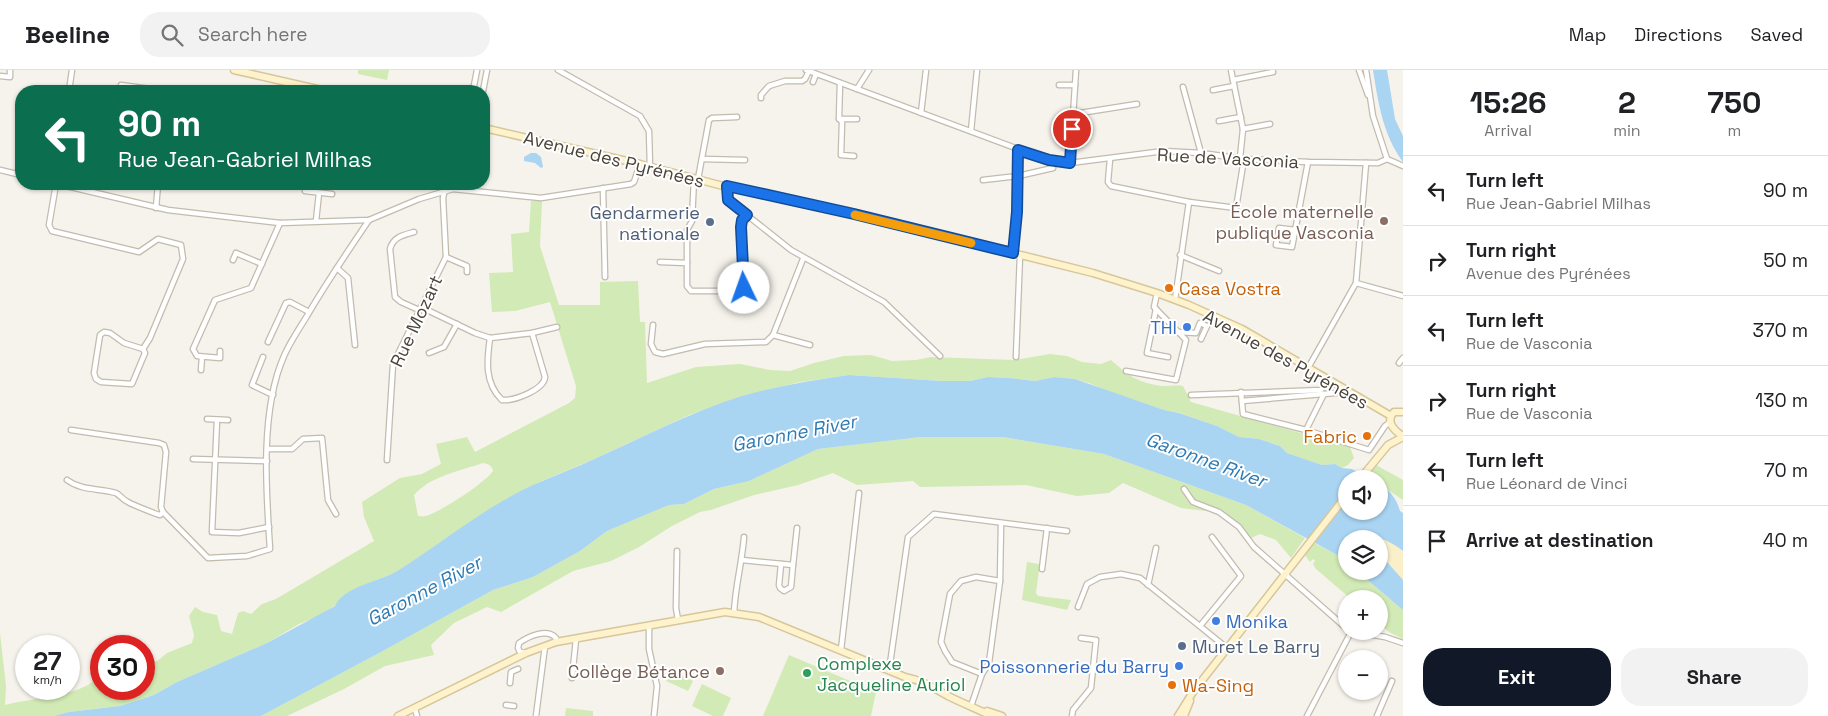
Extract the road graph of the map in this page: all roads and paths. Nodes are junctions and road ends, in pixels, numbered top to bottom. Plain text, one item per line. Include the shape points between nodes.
1 (10, 70) edge
2 (72, 70) edge
3 (234, 70) edge
4 (477, 70) edge
5 (487, 70) edge
6 (558, 70) edge
7 (869, 70) edge
8 (926, 70) edge
9 (977, 70) edge
10 (1076, 70) edge
11 (1232, 70) edge
12 (1359, 70) edge
13 (1366, 70) edge
14 (808, 71) edge
15 (1273, 72) dead end
16 (816, 74) junction
17 (0, 76) edge
18 (1233, 80) junction
19 (813, 82) dead end
20 (840, 82) junction
21 (70, 85) edge
22 (300, 85) edge
23 (473, 85) edge
24 (485, 85) edge
25 (1059, 85) dead end
26 (1075, 85) junction
27 (1234, 86) junction
28 (1183, 87) dead end
29 (857, 89) junction
30 (1213, 90) dead end
31 (761, 98) dead end
32 (1370, 100) junction
33 (1137, 104) dead end
34 (921, 113) junction
35 (1074, 114) junction
36 (737, 117) dead end
37 (1241, 117) junction
38 (839, 119) junction
39 (857, 119) dead end
40 (1219, 121) dead end
41 (1270, 124) dead end
42 (490, 129) edge
43 (1243, 129) junction
44 (970, 131) junction
45 (1018, 150) junction
46 (1201, 153) junction
47 (854, 156) dead end
48 (1242, 158) junction
49 (702, 159) junction
50 (1110, 159) junction
51 (1387, 159) junction
52 (745, 160) dead end
53 (1308, 162) junction
54 (1070, 163) junction
55 (1366, 163) junction
56 (640, 164) junction
57 (1403, 166) edge
58 (650, 168) junction
59 (1053, 168) dead end
60 (0, 170) edge
61 (15, 174) edge
62 (1018, 176) junction
63 (696, 179) junction
64 (984, 180) dead end
65 (727, 186) junction
66 (603, 188) junction
67 (56, 190) edge
68 (82, 190) edge
69 (158, 190) edge
70 (449, 190) edge
71 (463, 190) edge
72 (305, 191) dead end
73 (445, 191) junction
74 (319, 193) junction
75 (332, 194) dead end
76 (1189, 202) junction
77 (156, 208) junction
78 (747, 215) junction
79 (369, 220) junction
80 (316, 221) junction
81 (280, 223) junction
82 (1295, 230) junction
83 (414, 232) dead end
84 (1013, 253) junction
85 (1020, 255) junction
86 (1180, 256) junction
87 (446, 258) junction
88 (803, 258) junction
89 (233, 260) dead end
90 (660, 262) dead end
91 (687, 263) junction
92 (262, 264) junction
93 (337, 268) junction
94 (1219, 271) dead end
95 (467, 272) dead end
96 (605, 277) dead end
97 (1356, 283) junction
98 (1157, 293) junction
99 (1403, 296) edge
100 (1175, 300) junction
101 (420, 308) junction
102 (1156, 309) junction
103 (309, 312) junction
104 (1208, 314) junction
105 (456, 324) junction
106 (1204, 324) junction
107 (652, 325) dead end
108 (557, 327) dead end
109 (1178, 332) junction
110 (532, 333) junction
111 (773, 336) junction
112 (490, 338) junction
113 (1202, 338) dead end
114 (268, 342) dead end
115 (355, 345) dead end
116 (810, 345) dead end
117 (143, 349) junction
118 (220, 352) dead end
119 (429, 353) dead end
120 (202, 356) junction
121 (940, 356) dead end
122 (263, 357) dead end
123 (1016, 357) dead end
124 (1168, 357) dead end
125 (1403, 358) edge
126 (1399, 363) dead end
127 (1308, 368) junction
128 (201, 370) dead end
129 (1126, 372) dead end
130 (1327, 380) junction
131 (1241, 392) junction
132 (1347, 392) junction
133 (273, 394) junction
134 (1324, 394) junction
135 (1191, 395) dead end
136 (1242, 401) junction
137 (1401, 409) edge
138 (207, 419) dead end
139 (217, 420) junction
140 (228, 420) dead end
141 (1391, 424) junction
142 (71, 430) dead end
143 (1306, 430) junction
144 (1382, 433) junction
145 (1403, 437) edge
146 (1388, 445) junction
147 (267, 449) junction
148 (193, 459) dead end
149 (215, 460) junction
150 (387, 460) dead end
151 (267, 461) junction
152 (1367, 470) edge
153 (67, 480) dead end
154 (1184, 489) dead end
155 (859, 493) dead end
156 (1338, 506) edge
157 (163, 512) junction
158 (336, 514) dead end
159 (1001, 524) junction
160 (269, 527) junction
161 (798, 528) dead end
162 (1047, 528) junction
163 (1067, 531) dead end
164 (744, 537) dead end
165 (1212, 537) dead end
166 (1156, 548) dead end
167 (677, 551) dead end
168 (742, 560) junction
169 (781, 564) junction
170 (793, 565) junction
171 (1042, 569) dead end
172 (1285, 575) junction
173 (1000, 581) junction
174 (1148, 585) junction
175 (1078, 607) dead end
176 (734, 612) junction
177 (678, 620) junction
178 (1338, 621) edge
179 (649, 625) junction
180 (1200, 626) junction
181 (1081, 638) dead end
182 (1388, 638) edge
183 (576, 639) junction
184 (1346, 640) edge
185 (556, 642) junction
186 (1403, 643) edge
187 (545, 646) junction
188 (1228, 648) junction
189 (841, 650) junction
190 (526, 653) junction
191 (514, 658) junction
192 (890, 671) junction
193 (982, 674) junction
194 (572, 678) dead end
195 (1392, 681) dead end
196 (510, 683) dead end
197 (1192, 692) junction
198 (506, 705) dead end
199 (514, 706) dead end
200 (973, 707) junction
201 (415, 709) junction
202 (398, 716) edge
203 (417, 716) edge
204 (536, 716) edge
205 (654, 716) edge
206 (992, 716) edge
207 (1002, 716) edge
208 (1072, 716) edge
209 (1178, 716) edge
210 (1184, 716) edge
211 (1306, 716) edge
212 (1377, 716) edge

1 - 17 street via 10,76
2 - 21 street
3 - 22 main road
4 - 23 street
5 - 24 street
6 - 58 street via 640,116 649,132
7 - 29 street
8 - 34 street
9 - 44 street
10 - 26 street
11 - 18 street
12 - 32 street
13 - 32 street
14 - 16 street, Rue de Vasconia
14 - 31 street via 802,81 785,81 769,86
15 - 18 street
16 - 19 street
16 - 20 street, Rue de Vasconia
18 - 27 street
20 - 29 street, Rue de Vasconia
20 - 38 street
25 - 26 street
26 - 35 street
27 - 30 street
27 - 37 street
28 - 46 street
29 - 34 street, Rue de Vasconia
32 - 51 street
33 - 35 street
34 - 44 street, Rue de Vasconia
35 - 54 street
36 - 49 street via 710,119
37 - 40 street
37 - 43 street
38 - 39 street
38 - 47 street via 842,122 842,155
41 - 43 street
42 - 56 main road, Avenue des Pyrénées
43 - 48 street
44 - 45 street, Rue de Vasconia
45 - 54 street, Rue de Vasconia
45 - 62 street
46 - 48 street, Rue de Vasconia
46 - 50 street, Rue de Vasconia via 1164,151
48 - 53 street, Rue de Vasconia
48 - 76 street via 1236,208
49 - 52 street
49 - 63 street
50 - 54 street, Rue de Vasconia
50 - 76 street via 1108,182 1111,186
51 - 55 street, Rue de Vasconia
51 - 57 street
53 - 55 street, Rue de Vasconia
53 - 82 street
55 - 97 street
56 - 58 main road, Avenue des Pyrénées
56 - 66 street via 631,184
58 - 63 main road, Avenue des Pyrénées
59 - 62 street
60 - 61 street
62 - 64 street
62 - 84 street
63 - 65 main road, Avenue des Pyrénées
63 - 91 street via 692,221 687,230
65 - 78 street via 728,200
65 - 84 main road, Avenue des Pyrénées
66 - 71 street via 541,198
66 - 96 street
67 - 117 street via 49,225 52,231 139,252 158,239 181,244 183,259
68 - 77 street
69 - 77 street
70 - 73 street
72 - 74 street
73 - 79 street
73 - 87 street, Rue Mozart via 442,206
74 - 75 street
74 - 80 street
76 - 86 street
77 - 81 street
78 - 88 street
78 - 91 street via 741,224 742,291 691,291 687,286
79 - 80 street
79 - 93 street
80 - 81 street
81 - 92 street
82 - 82 street via 1279,228 1276,245 1292,247
83 - 101 street via 399,237 392,242 390,249 395,297 400,302
84 - 85 main road, Avenue des Pyrénées
85 - 98 main road, Avenue des Pyrénées
85 - 123 street
86 - 94 street
86 - 100 street
87 - 95 street via 467,266
87 - 101 street, Rue Mozart
88 - 111 street
88 - 121 street via 884,302
89 - 92 street via 236,253
90 - 91 street
92 - 120 street via 251,288 215,300 193,349 197,356
93 - 103 street
93 - 115 street via 348,278
97 - 99 street
97 - 127 street
98 - 100 main road, Avenue des Pyrénées
98 - 102 street
100 - 104 main road, Avenue des Pyrénées
101 - 105 street
101 - 150 street, Rue Mozart via 393,364
102 - 109 street
102 - 124 street via 1148,353
103 - 114 street via 286,303
103 - 133 street via 284,357
104 - 106 street
104 - 127 main road, Avenue des Pyrénées via 1242,329
105 - 112 street
105 - 119 street via 444,348
106 - 109 street via 1200,323 1196,333
106 - 113 street via 1207,326
107 - 111 street via 651,344 655,352 663,354 705,344 766,342
108 - 110 street
109 - 129 street via 1186,340 1186,345 1176,380
110 - 112 street
110 - 112 street via 544,382 539,388 510,400 502,400 495,393 489,375 486,364
111 - 116 street
117 - 117 street via 145,353 132,384 96,379 94,373 100,334 110,333 124,343
118 - 120 street via 220,358
120 - 128 street
122 - 133 street via 252,384
125 - 126 street
127 - 130 main road, Avenue des Pyrénées
130 - 131 street via 1321,390
130 - 132 main road, Avenue des Pyrénées
131 - 135 street
131 - 136 street
132 - 134 street
132 - 141 main road, Avenue des Pyrénées
133 - 147 street
134 - 136 street
134 - 143 street
136 - 143 street via 1243,414
137 - 141 main road via 1394,412
138 - 139 street
139 - 140 street
139 - 149 street
141 - 144 street
141 - 144 street
141 - 145 main road, Avenue des Pyrénées
141 - 146 main road
142 - 157 street via 164,446 160,507
143 - 144 street via 1369,450
145 - 146 main road
146 - 152 main road
147 - 151 street
147 - 158 street via 292,448 303,439 322,438 328,500
148 - 149 street
149 - 151 street
149 - 160 street via 212,532 239,533
151 - 160 street
153 - 157 street via 75,486 118,494 127,502 156,515
154 - 172 street via 1193,502 1218,512 1239,527 1254,547
155 - 189 street
156 - 172 main road
157 - 160 street via 208,558 247,556 270,549
159 - 162 street
159 - 173 street
159 - 192 street via 934,514 908,538
161 - 170 street
162 - 163 street
162 - 171 street
164 - 168 street
165 - 180 street via 1241,576
166 - 174 street
167 - 177 street
168 - 169 street
168 - 176 street via 737,575
169 - 170 street
169 - 170 street via 779,585 784,591 791,587
172 - 178 street
172 - 188 main road
173 - 193 street via 989,663
173 - 193 street via 976,577 961,581 950,594 941,642 952,662
174 - 175 street via 1140,578 1121,574 1100,577 1087,584
174 - 180 street
176 - 177 main road
176 - 189 main road via 759,617
177 - 179 main road
179 - 183 main road
179 - 205 street via 657,686
180 - 188 street
181 - 208 street via 1096,640 1091,688 1073,710
182 - 186 street
183 - 185 main road
183 - 194 street
184 - 211 street
185 - 187 main road
185 - 190 street via 553,634 532,636 519,643 520,652
187 - 190 main road
187 - 204 street
188 - 197 main road
189 - 192 main road
190 - 191 main road
191 - 196 street via 518,670 511,672
191 - 201 main road
192 - 200 main road
193 - 200 street
195 - 212 street
197 - 209 main road
197 - 210 main road
198 - 199 street
200 - 206 main road
200 - 207 main road
201 - 202 main road
201 - 203 street

